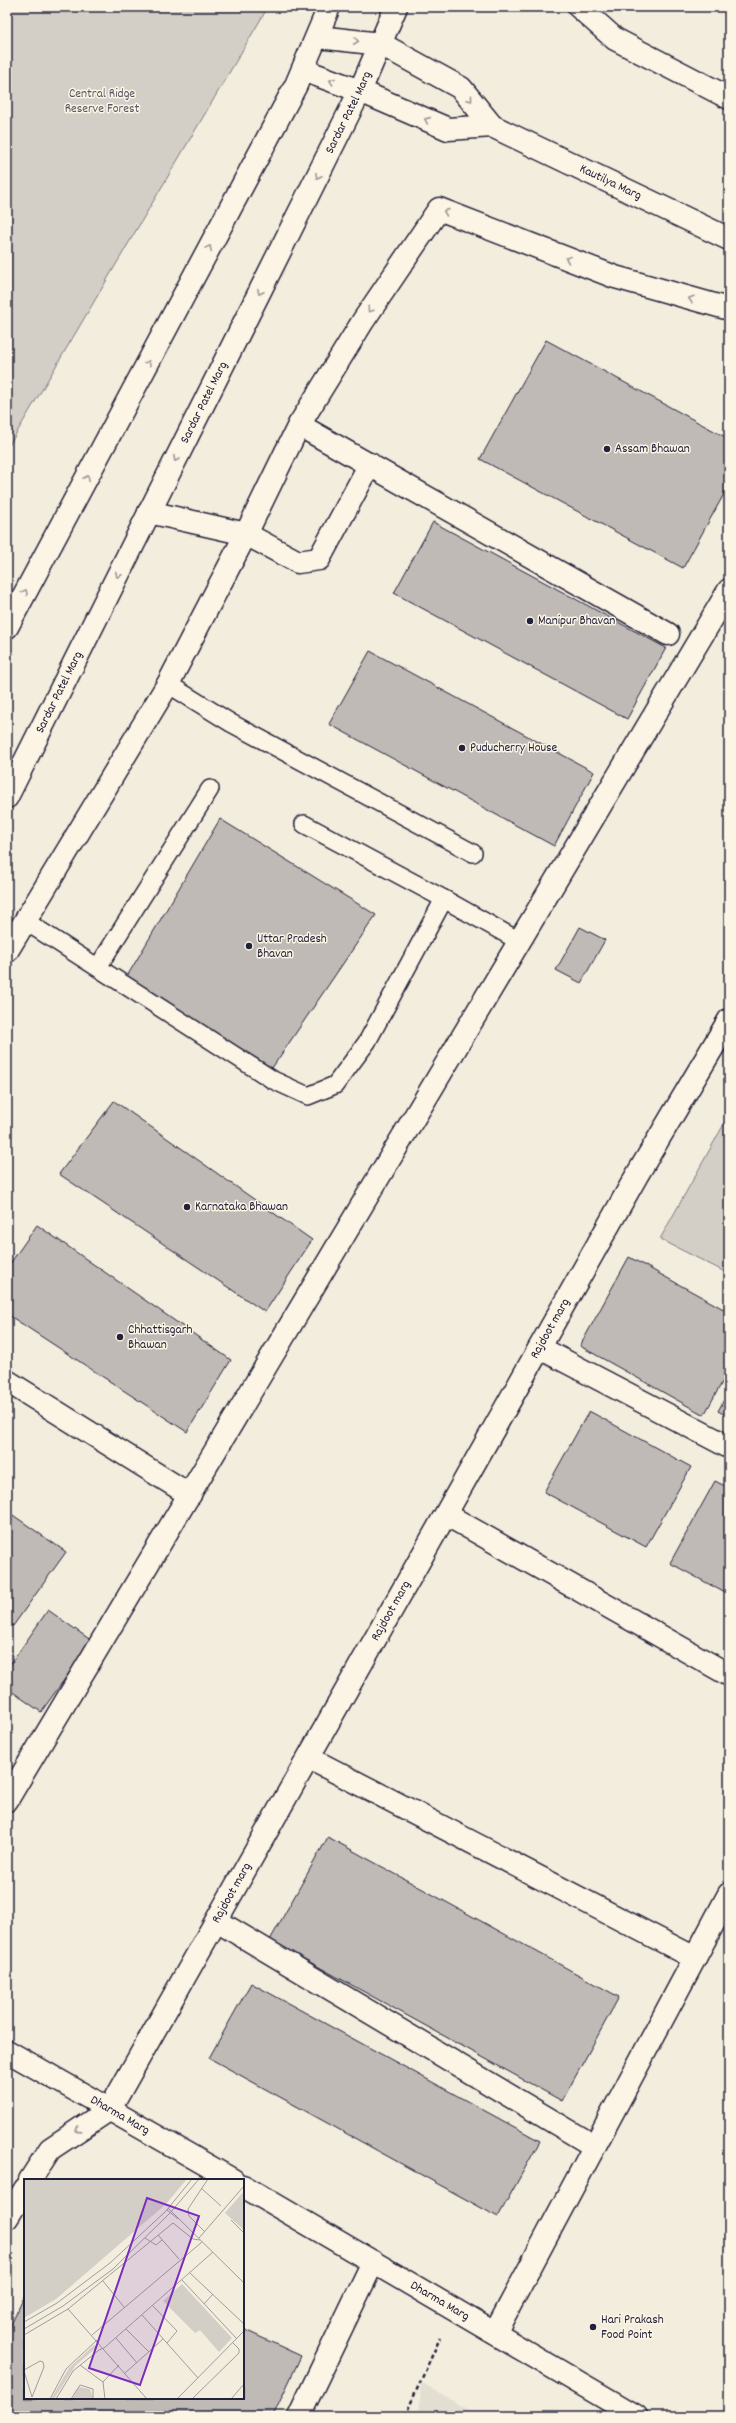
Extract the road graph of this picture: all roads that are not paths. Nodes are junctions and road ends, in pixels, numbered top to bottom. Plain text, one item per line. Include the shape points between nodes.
1 (329, 7) edge
2 (396, 7) edge
3 (579, 7) edge
4 (318, 37) junction
5 (381, 44) junction
6 (303, 70) junction
7 (360, 91) junction
8 (729, 98) edge
9 (492, 126) junction
10 (729, 239) edge
11 (729, 309) edge
12 (299, 425) junction
13 (370, 464) junction
14 (149, 512) junction
15 (246, 534) junction
16 (729, 590) edge
17 (7, 627) edge
18 (668, 634) dead end
19 (168, 684) junction
20 (210, 789) dead end
21 (7, 797) edge
22 (304, 824) dead end
23 (473, 853) dead end
24 (444, 900) junction
25 (26, 921) junction
26 (519, 941) junction
27 (8, 947) edge
28 (98, 967) junction
29 (729, 1020) edge
30 (540, 1348) junction
31 (7, 1380) edge
32 (729, 1447) edge
33 (190, 1494) junction
34 (447, 1515) junction
35 (729, 1675) edge
36 (309, 1758) junction
37 (7, 1800) edge
38 (729, 1894) edge
39 (217, 1921) junction
40 (695, 1958) junction
41 (7, 2051) edge
42 (110, 2109) junction
43 (594, 2146) junction
44 (31, 2179) edge
45 (230, 2179) edge
46 (244, 2187) edge
47 (24, 2191) edge
48 (7, 2218) edge
49 (374, 2262) junction
50 (495, 2333) junction
51 (299, 2416) edge
52 (636, 2416) edge

1 - 4 street
2 - 5 street, Sardar Patel Marg
3 - 8 street via 615,38
4 -> 5 street, Kautilya Marg
4 - 6 street
5 - 7 street, Sardar Patel Marg
5 -> 9 street, Kautilya Marg via 461,88
7 -> 6 street, Kautilya Marg
17 -> 6 street
9 -> 7 street, Kautilya Marg via 448,129
7 -> 14 street, Sardar Patel Marg
9 - 10 street, Kautilya Marg
11 -> 12 street via 615,277 439,209 363,321
12 - 13 street
12 - 15 street
13 - 15 street via 319,559 298,562
13 - 18 street
14 - 15 street
14 -> 21 street, Sardar Patel Marg
15 - 19 street
16 - 26 street
19 - 23 lane via 232,722
19 - 25 street
20 - 28 lane
22 - 24 lane
24 - 26 lane
24 - 28 lane via 367,1042 335,1085 308,1096 274,1080
25 - 27 street
25 - 28 lane
26 - 33 street
29 - 30 street, Rajdoot marg
30 - 32 street
30 - 34 street, Rajdoot marg
31 - 33 street
33 - 37 street
34 - 35 street
34 - 36 street, Rajdoot marg
36 - 39 street, Rajdoot marg
36 - 40 street
38 - 40 street
39 - 42 street, Rajdoot marg
39 - 43 street
40 - 43 street
41 - 42 street, Dharma Marg
42 -> 44 street, Rajdoot marg via 50,2148
42 - 45 street, Dharma Marg
43 - 50 street
46 - 49 street, Dharma Marg
47 - 48 street
49 - 50 street, Dharma Marg
49 - 51 street
50 - 52 street, Dharma Marg

